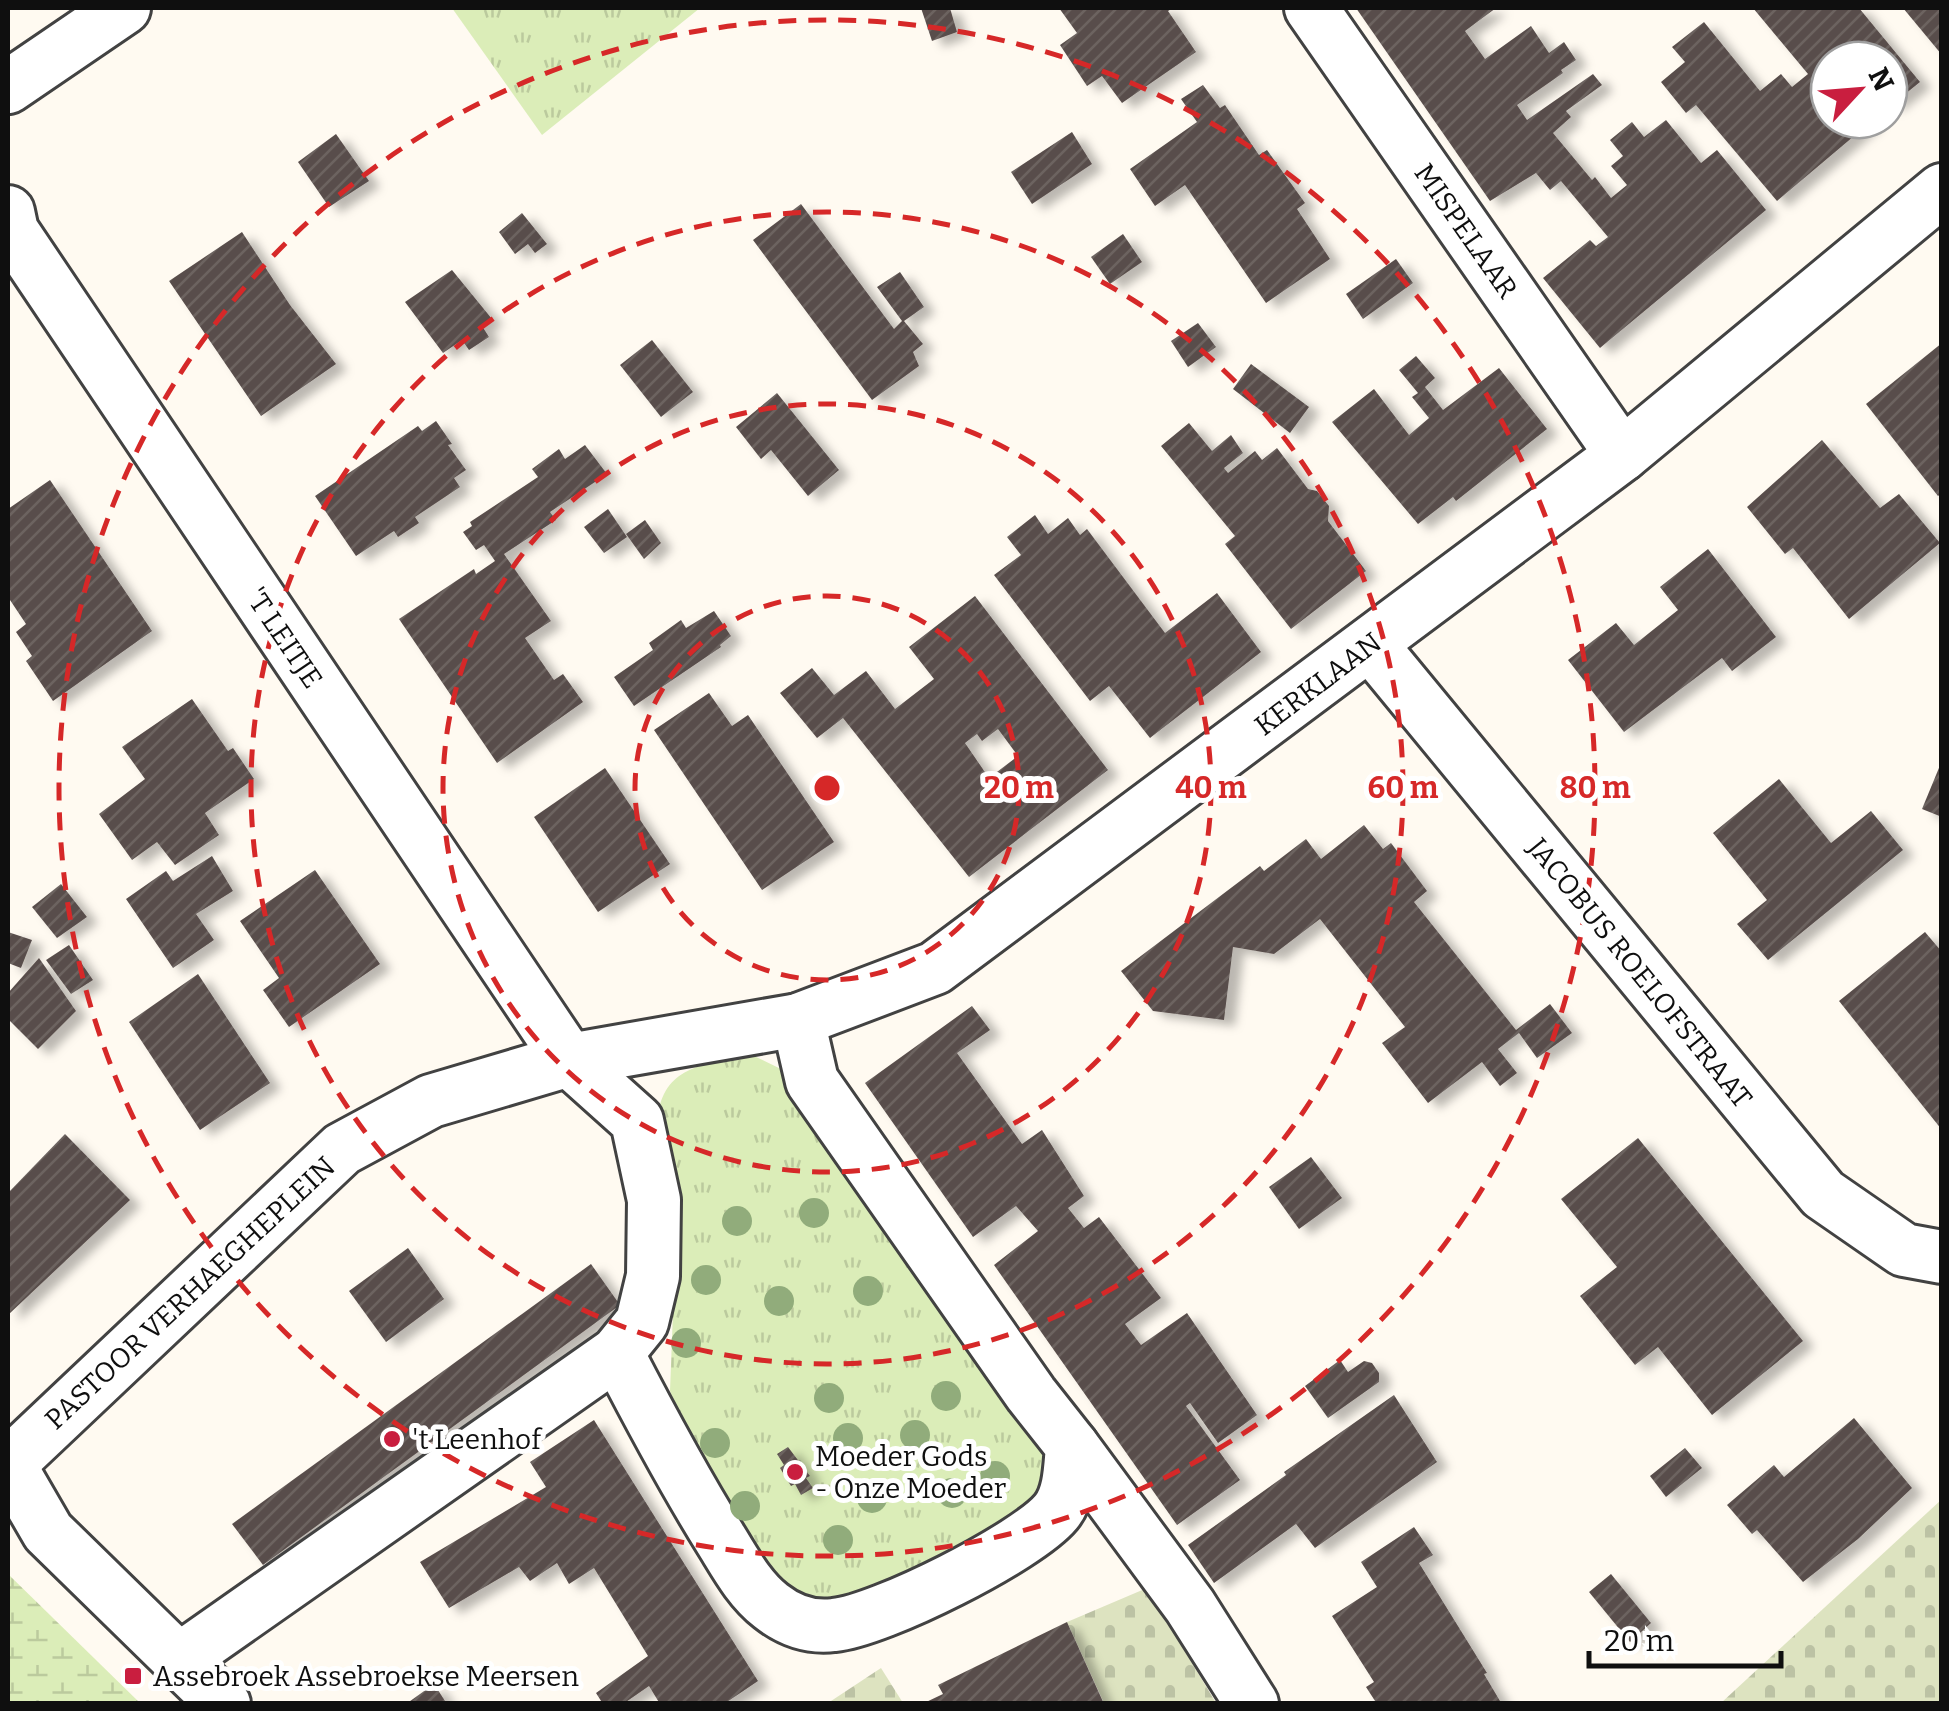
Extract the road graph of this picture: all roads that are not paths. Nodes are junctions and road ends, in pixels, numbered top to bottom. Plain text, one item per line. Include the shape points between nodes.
1 (124, 8) edge
2 (1310, 8) edge
3 (8, 87) edge
4 (1942, 190) edge
5 (8, 212) edge
6 (1622, 455) junction
7 (1370, 646) junction
8 (798, 1020) junction
9 (569, 1060) junction
10 (1942, 1257) edge
11 (617, 1354) junction
12 (1072, 1446) junction
13 (8, 1463) edge
14 (179, 1660) junction
15 (224, 1704) edge
16 (1252, 1704) edge

1 - 3 street
2 - 6 street, MISPELAAR
4 - 6 street, KERKLAAN
5 - 9 street, 'T LEITJE via 22,247
6 - 7 street, KERKLAAN
7 - 8 street, KERKLAAN via 934,968
7 - 10 street, JACOBUS ROELOFSTRAAT via 1822,1194 1904,1250
8 - 9 street, KERKLAAN
8 - 12 street via 812,1080
9 - 11 street via 637,1121 654,1200 650,1292 642,1322
9 - 13 street, PASTOOR VERHAEGHEPLEIN via 431,1101 342,1150
11 - 12 street via 750,1586 790,1620 813,1626 853,1622 952,1580 1032,1535 1058,1510
11 - 14 street
12 - 16 street via 1190,1606
13 - 14 street via 48,1532
14 - 15 street

